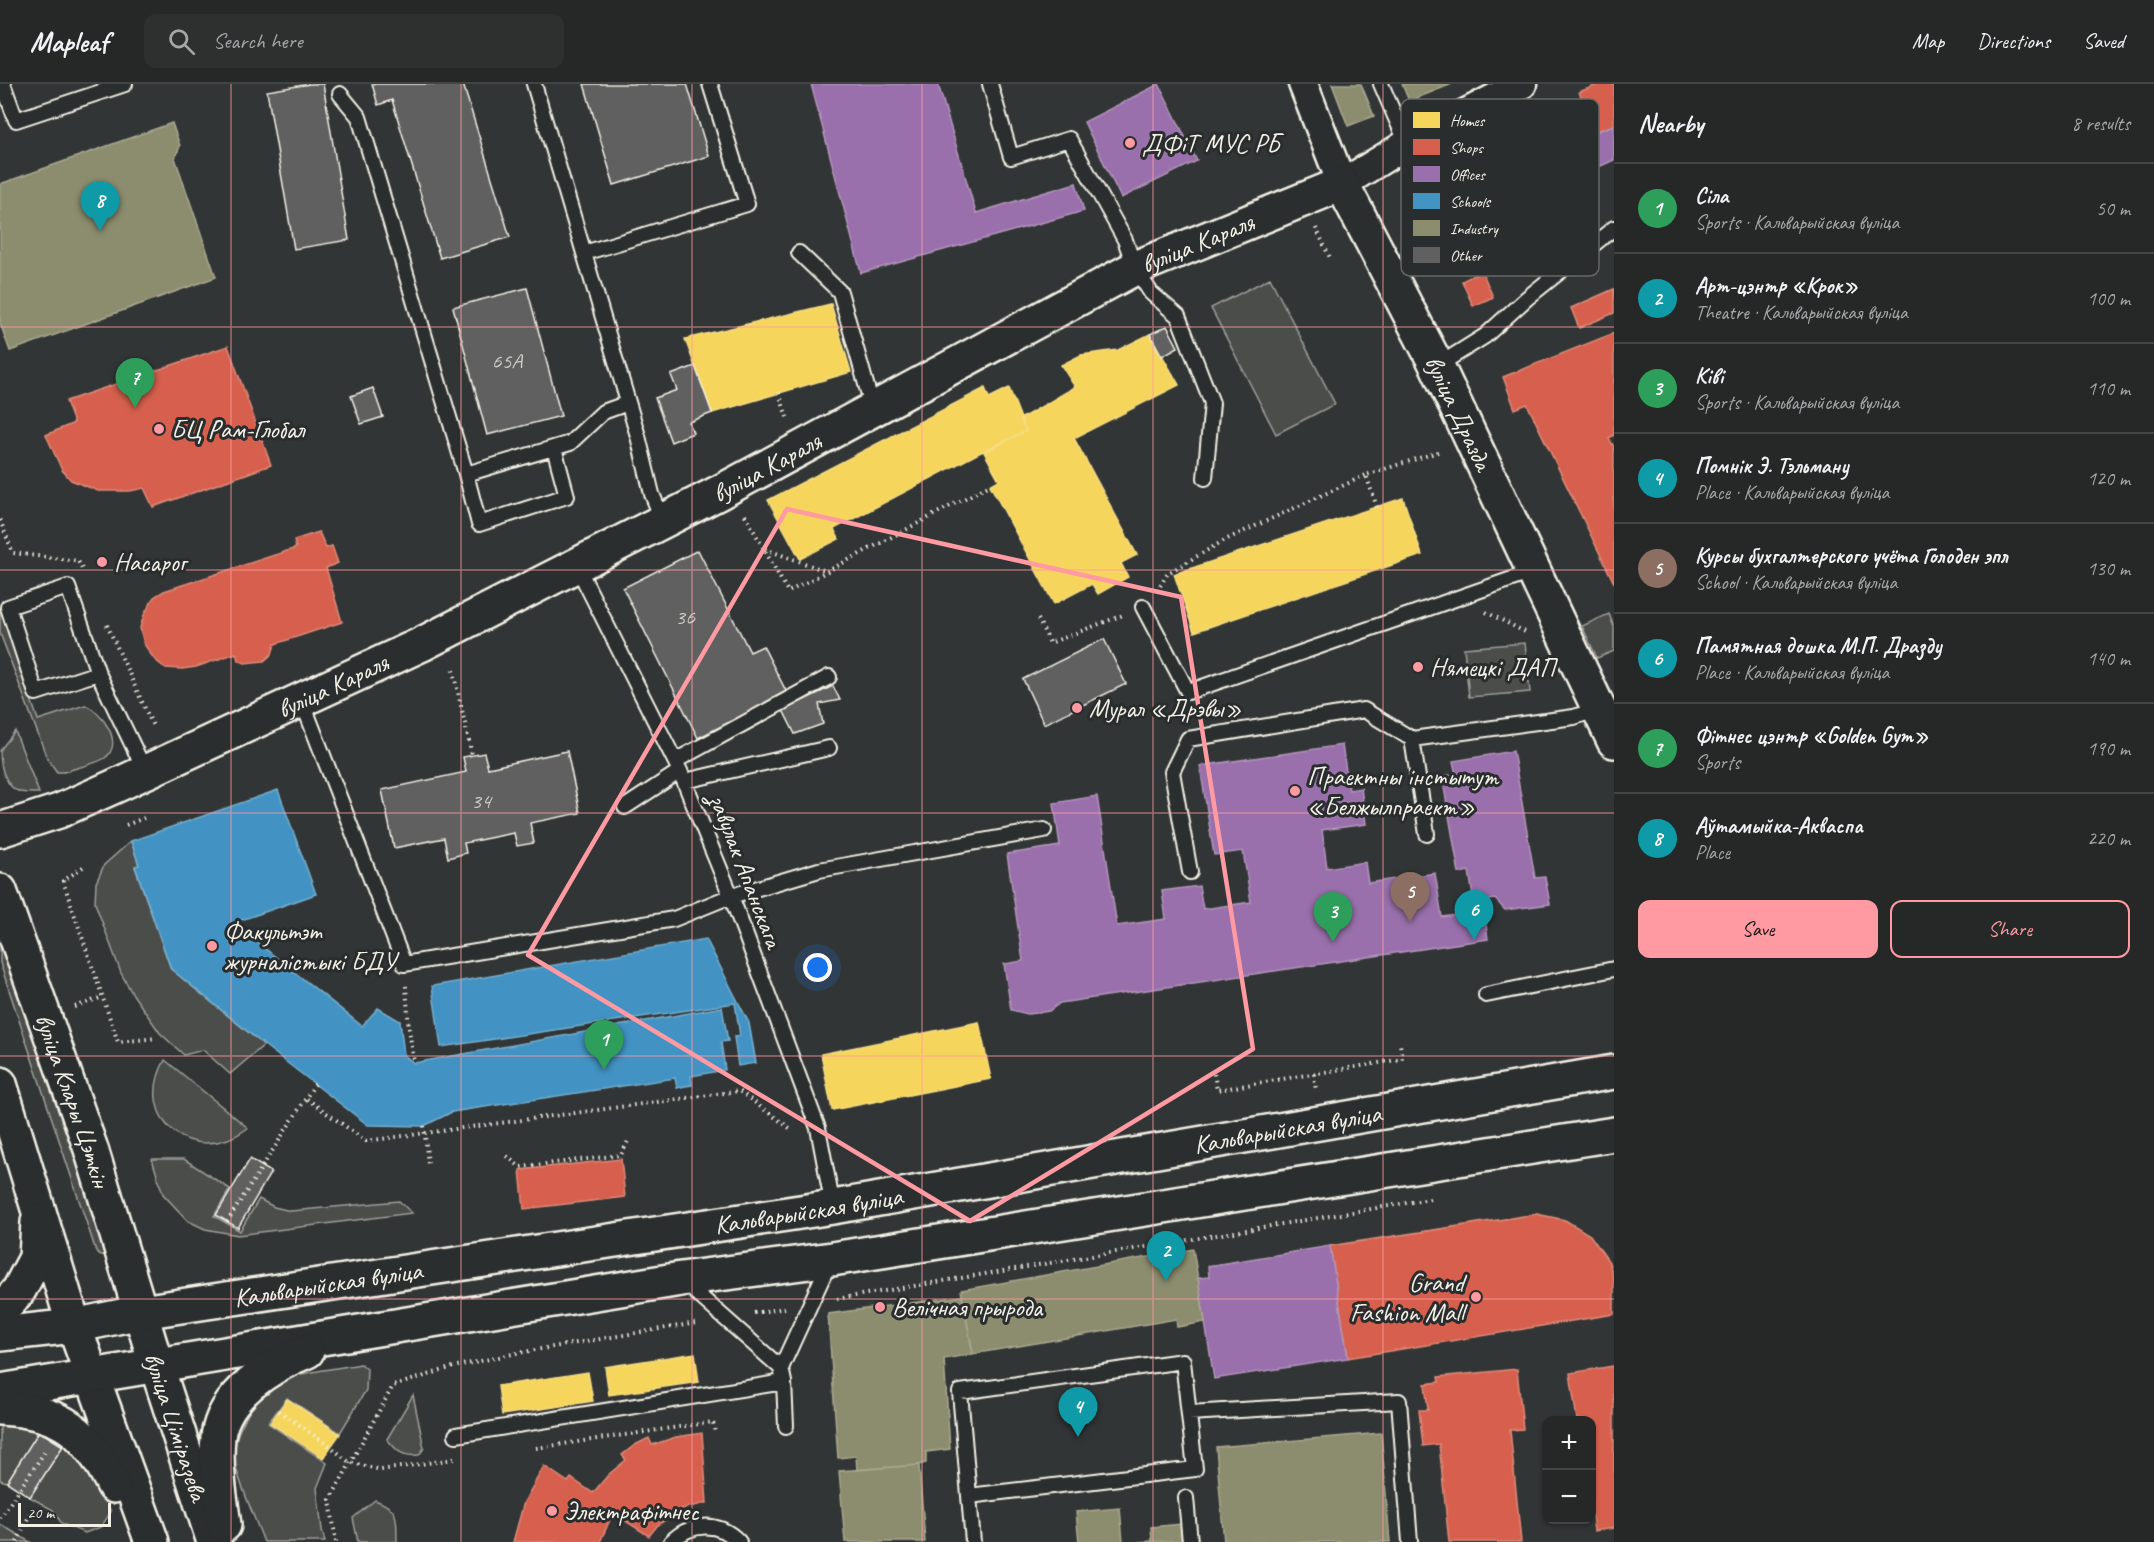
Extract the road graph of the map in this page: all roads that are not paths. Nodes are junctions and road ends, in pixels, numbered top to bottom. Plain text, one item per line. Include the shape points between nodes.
1 (3, 84) edge
2 (125, 84) edge
3 (534, 84) edge
4 (710, 84) edge
5 (990, 84) edge
6 (1303, 84) edge
7 (1381, 84) edge
8 (1522, 84) edge
9 (340, 94) dead end
10 (1493, 99) edge
11 (1401, 130) edge
12 (1401, 148) edge
13 (1342, 184) junction
14 (1614, 228) edge
15 (1599, 240) edge
16 (584, 253) junction
17 (800, 253) dead end
18 (1135, 268) junction
19 (1554, 276) edge
20 (1437, 366) junction
21 (628, 403) junction
22 (873, 409) junction
23 (554, 448) junction
24 (466, 474) junction
25 (1205, 478) dead end
26 (663, 521) junction
27 (577, 566) junction
28 (1535, 571) junction
29 (1143, 608) road end
30 (98, 673) junction
31 (829, 677) dead end
32 (302, 701) junction
33 (1599, 709) junction
34 (1412, 739) junction
35 (1614, 741) edge
36 (829, 748) dead end
37 (680, 771) junction
38 (146, 773) junction
39 (625, 807) dead end
40 (0, 830) edge
41 (1044, 830) dead end
42 (1427, 834) dead end
43 (1190, 872) dead end
44 (0, 891) edge
45 (731, 896) junction
46 (1614, 969) edge
47 (1486, 995) dead end
48 (1614, 1072) edge
49 (0, 1084) edge
50 (1614, 1134) edge
51 (833, 1207) junction
52 (39, 1212) junction
53 (832, 1259) junction
54 (681, 1279) junction
55 (0, 1312) edge
56 (141, 1312) junction
57 (74, 1326) junction
58 (0, 1334) edge
59 (348, 1335) junction
60 (157, 1367) junction
61 (781, 1368) junction
62 (91, 1377) junction
63 (784, 1382) junction
64 (0, 1391) edge
65 (0, 1408) edge
66 (1189, 1413) junction
67 (786, 1426) dead end
68 (456, 1436) dead end
69 (969, 1496) junction
70 (1186, 1498) dead end
71 (142, 1542) edge
72 (152, 1542) edge
73 (214, 1542) edge
74 (226, 1542) edge
75 (671, 1542) edge
76 (739, 1542) edge
77 (973, 1542) edge
78 (1190, 1542) edge
79 (1410, 1542) edge

1 - 2 lane via 16,120
3 - 16 lane
4 - 16 lane via 747,204
5 - 18 lane via 1011,157 1069,139 1125,240
6 - 13 street, вуліца Дразда
7 - 11 lane
8 - 10 street, вуліца Караля
9 - 24 lane via 359,117
12 - 13 street, вуліца Караля
13 - 18 main road, вуліца Караля
13 - 20 main road, вуліца Дразда
14 - 15 lane
16 - 21 lane
17 - 22 lane via 840,292
18 - 22 main road, вуліца Караля
18 - 25 lane via 1151,292 1178,316 1212,403
19 - 20 lane via 1485,336
20 - 28 main road, вуліца Дразда
21 - 23 lane via 603,412 570,443
21 - 26 lane
22 - 26 main road, вуліца Караля
23 - 24 lane
23 - 24 lane via 567,496 479,524
26 - 27 main road, вуліца Караля
27 - 32 main road, вуліца Караля
27 - 37 lane, завулак Апанскага
28 - 29 lane via 1188,692
28 - 33 main road, вуліца Дразда
30 - 30 lane via 68,587 8,607 36,693
30 - 38 lane
31 - 37 lane
32 - 38 main road, вуліца Караля
32 - 45 lane via 404,964 674,919
33 - 34 lane via 1574,717
33 - 35 main road, вуліца Дразда
34 - 42 lane
34 - 43 lane via 1364,710 1188,739 1172,772
36 - 37 lane
37 - 39 lane
37 - 45 lane, завулак Апанскага
38 - 40 main road, вуліца Караля via 58,811
41 - 45 lane via 819,870
44 - 56 main road, вуліца Клары Цэткін via 87,1138
45 - 51 lane, завулак Апанскага via 818,1128
46 - 47 lane
48 - 51 main road, Кальварыйская вуліца
49 - 52 main road
50 - 53 main road, Кальварыйская вуліца
51 - 56 main road, Кальварыйская вуліца
52 - 55 main road via 36,1258 19,1290
52 - 57 main road
53 - 54 main road, Кальварыйская вуліца
53 - 61 lane
54 - 59 main road, Кальварыйская вуліца
54 - 61 lane
56 - 57 main road, Кальварыйская вуліца
56 - 60 main road, вуліца Ціміразева
57 - 58 main road, Кальварыйская вуліца
57 - 62 main road
59 - 60 main road, Кальварыйская вуліца
59 - 74 main road via 282,1360 244,1389 226,1413 218,1436 218,1487
60 - 62 main road, Кальварыйская вуліца
60 - 73 main road, вуліца Ціміразева
61 - 63 lane
62 - 64 main road, Кальварыйская вуліца
62 - 72 main road
63 - 67 lane
63 - 68 lane
65 - 71 main road via 52,1416 74,1429 105,1467
66 - 69 lane via 1195,1469
66 - 69 lane via 1183,1361 960,1392
66 - 79 lane via 1399,1401
69 - 77 lane
70 - 78 lane
75 - 76 lane via 690,1528 704,1526 719,1528

